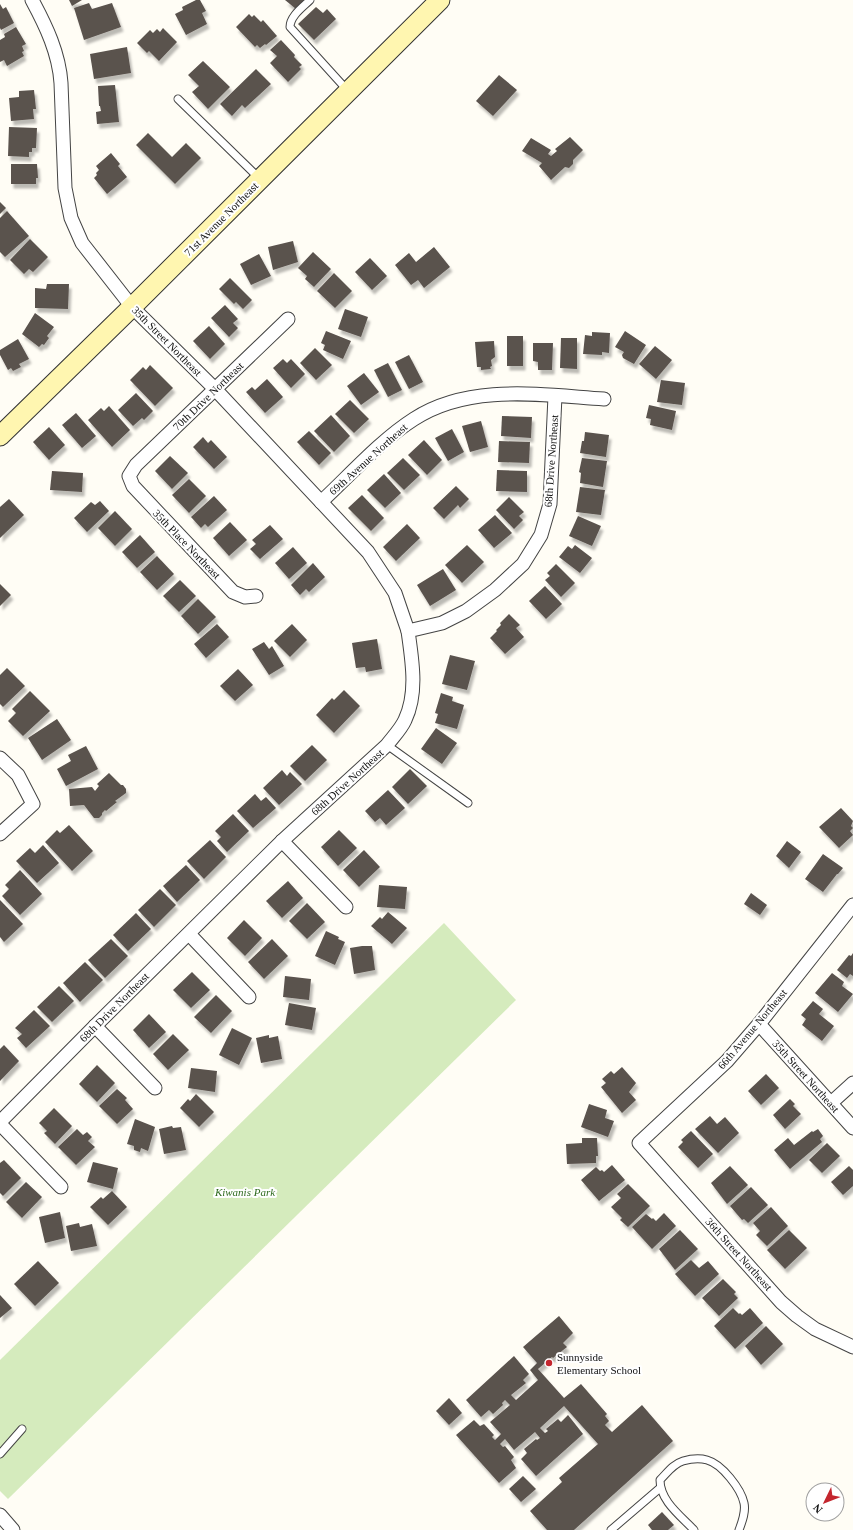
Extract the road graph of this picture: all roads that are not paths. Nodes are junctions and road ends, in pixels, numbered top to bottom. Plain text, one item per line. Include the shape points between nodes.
1 (32, 0) edge
2 (310, 0) edge
3 (440, 0) edge
4 (348, 91) junction
5 (178, 99) dead end
6 (260, 179) junction
7 (132, 307) junction
8 (288, 319) dead end
9 (215, 389) junction
10 (555, 396) junction
11 (604, 398) dead end
12 (0, 436) edge
13 (129, 476) joint
14 (321, 502) junction
15 (256, 596) dead end
16 (408, 631) junction
17 (387, 745) junction
18 (0, 758) edge
19 (468, 803) dead end
20 (0, 834) edge
21 (282, 841) junction
22 (853, 905) edge
23 (346, 907) dead end
24 (189, 934) junction
25 (249, 997) dead end
26 (759, 1024) junction
27 (95, 1026) junction
28 (853, 1082) edge
29 (155, 1088) dead end
30 (831, 1103) junction
31 (0, 1123) edge
32 (853, 1128) edge
33 (639, 1143) joint
34 (61, 1187) dead end
35 (853, 1347) edge
36 (22, 1428) dead end
37 (0, 1454) edge
38 (660, 1488) junction
39 (0, 1515) edge
40 (13, 1530) edge
41 (611, 1530) edge
42 (694, 1530) edge
43 (739, 1530) edge

1 - 7 street, 35th Street Northeast via 52,42 60,66 65,188 71,218 82,243
2 - 4 lane via 293,18 290,27
3 - 4 street, 71st Avenue Northeast
4 - 6 street, 71st Avenue Northeast
5 - 6 lane
6 - 7 street, 71st Avenue Northeast
7 - 9 street, 35th Street Northeast
7 - 12 street, 71st Avenue Northeast
8 - 9 street, 70th Drive Northeast
9 - 13 street, 70th Drive Northeast via 136,465
9 - 14 street, 35th Street Northeast
10 - 11 street, 69th Avenue Northeast
10 - 14 street, 69th Avenue Northeast via 510,394 466,398 435,408 414,419 384,442
10 - 16 street, 68th Drive Northeast via 550,504 541,534 523,564 495,590 466,611 442,623
13 - 15 street, 35th Place Northeast via 132,486 233,592 245,597
14 - 16 street, 35th Street Northeast via 368,552 392,587
16 - 17 street, 68th Drive Northeast via 414,668 411,702 405,720
17 - 19 lane
17 - 21 street, 68th Drive Northeast
18 - 20 street via 18,775 33,804
21 - 23 street
21 - 24 street, 68th Drive Northeast
22 - 26 street, 66th Avenue Northeast
24 - 25 street
24 - 27 street, 68th Drive Northeast
26 - 30 street, 35th Street Northeast
26 - 33 street, 66th Avenue Northeast via 727,1061
27 - 29 street
27 - 31 street, 68th Drive Northeast
28 - 30 street
30 - 32 street, 35th Street Northeast
31 - 34 street
33 - 35 street, 36th Street Northeast via 781,1302 815,1329
36 - 37 lane
38 - 41 lane
38 - 42 lane via 664,1498
38 - 43 lane via 660,1480 675,1465 694,1459 708,1460 729,1477 740,1492 744,1504 743,1520
39 - 40 street

